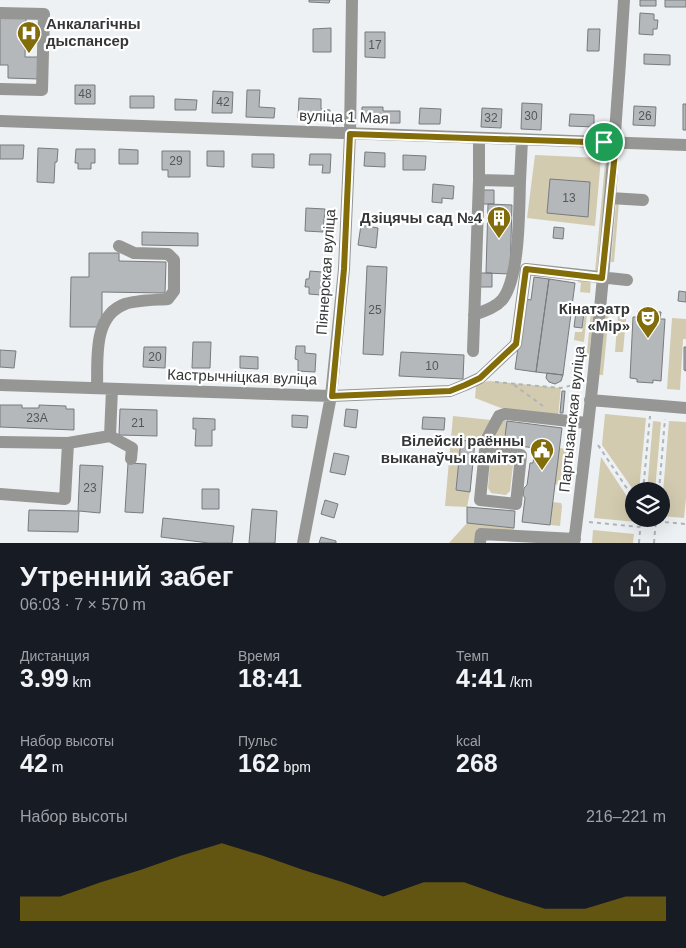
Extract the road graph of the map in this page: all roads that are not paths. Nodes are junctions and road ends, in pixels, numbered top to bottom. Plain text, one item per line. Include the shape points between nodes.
1 (352, 0) edge
2 (624, 0) edge
3 (0, 13) edge
4 (0, 89) edge
5 (0, 121) edge
6 (350, 134) junction
7 (479, 139) junction
8 (522, 140) junction
9 (616, 143) junction
10 (686, 145) edge
11 (478, 180) junction
12 (520, 181) junction
13 (610, 198) junction
14 (643, 200) dead end
15 (118, 246) dead end
16 (602, 278) junction
17 (627, 280) dead end
18 (474, 315) junction
19 (473, 351) dead end
20 (0, 385) edge
21 (97, 388) junction
22 (112, 389) junction
23 (332, 396) junction
24 (590, 400) junction
25 (686, 408) edge
26 (587, 423) junction
27 (110, 436) junction
28 (0, 442) edge
29 (68, 443) junction
30 (485, 451) junction
31 (132, 459) dead end
32 (0, 494) edge
33 (518, 540) edge
34 (574, 541) edge
35 (303, 543) edge
36 (480, 543) edge

1 - 6 street, Піянерская вуліца
2 - 9 street, Партызанская вуліца
3 - 4 street via 44,14 42,90
5 - 6 street, вуліца 1 Мая
6 - 7 street, вуліца 1 Мая
6 - 23 street, Піянерская вуліца via 344,269
7 - 8 street, вуліца 1 Мая
7 - 11 street
8 - 9 street, вуліца 1 Мая
8 - 12 street
9 - 10 street, вуліца 1 Мая
9 - 13 street, Партызанская вуліца
11 - 12 street
11 - 18 street
12 - 18 street via 515,260 509,290 501,301
13 - 14 street
13 - 16 street, Партызанская вуліца
15 - 21 street via 134,253 168,254 174,260 174,291 168,299 125,304 113,311 100,335
16 - 17 street
16 - 23 street, Кастрычніцкая вуліца via 526,269 516,344 485,379 445,391
16 - 24 street, Партызанская вуліца
18 - 19 street
20 - 21 street, Кастрычніцкая вуліца
21 - 22 street, Кастрычніцкая вуліца
22 - 23 street, Кастрычніцкая вуліца
22 - 27 street
23 - 35 street, Піянерская вуліца
24 - 25 street
24 - 26 street, Партызанская вуліца
26 - 30 street via 505,414 499,416 486,440
26 - 34 street, Партызанская вуліца
27 - 29 street
27 - 31 street via 132,448
28 - 29 street
29 - 32 street via 65,499
30 - 30 street via 480,500 516,504 521,455
33 - 34 street
33 - 36 street via 481,534

